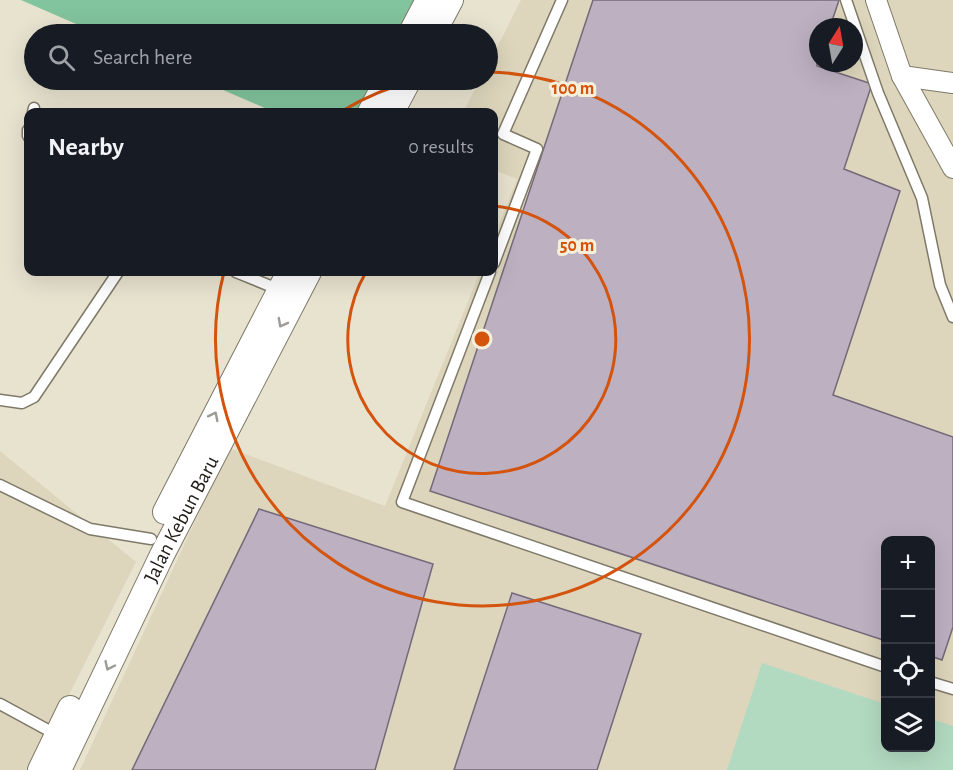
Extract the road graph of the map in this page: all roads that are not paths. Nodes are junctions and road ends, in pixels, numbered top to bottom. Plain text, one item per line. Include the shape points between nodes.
1 (428, 0) edge
2 (451, 0) edge
3 (562, 0) edge
4 (846, 0) edge
5 (876, 0) edge
6 (415, 24) edge
7 (438, 24) edge
8 (902, 76) junction
9 (953, 83) edge
10 (382, 90) edge
11 (404, 90) edge
12 (372, 108) edge
13 (394, 108) edge
14 (953, 168) edge
15 (498, 252) edge
16 (115, 276) edge
17 (257, 276) edge
18 (307, 276) edge
19 (488, 276) edge
20 (284, 281) edge
21 (953, 317) edge
22 (0, 400) edge
23 (0, 485) edge
24 (151, 539) junction
25 (881, 665) edge
26 (935, 684) edge
27 (953, 689) edge
28 (0, 704) edge
29 (57, 735) junction
30 (39, 770) edge
31 (59, 770) edge

1 - 6 street
2 - 7 street
3 - 15 lane via 503,134 537,149
4 - 21 lane via 878,93 922,198 940,285
5 - 8 street
8 - 9 street
8 - 14 street
10 - 12 street
11 - 13 street
16 - 22 lane via 34,397 22,403
17 - 20 lane
18 -> 31 street, Jalan Kebun Baru via 162,555
19 - 25 lane via 402,502
24 -> 20 street, Jalan Kebun Baru
23 - 24 lane via 90,529
24 - 29 street, Jalan Kebun Baru
26 - 27 lane
28 - 29 lane
29 - 30 street, Jalan Kebun Baru

